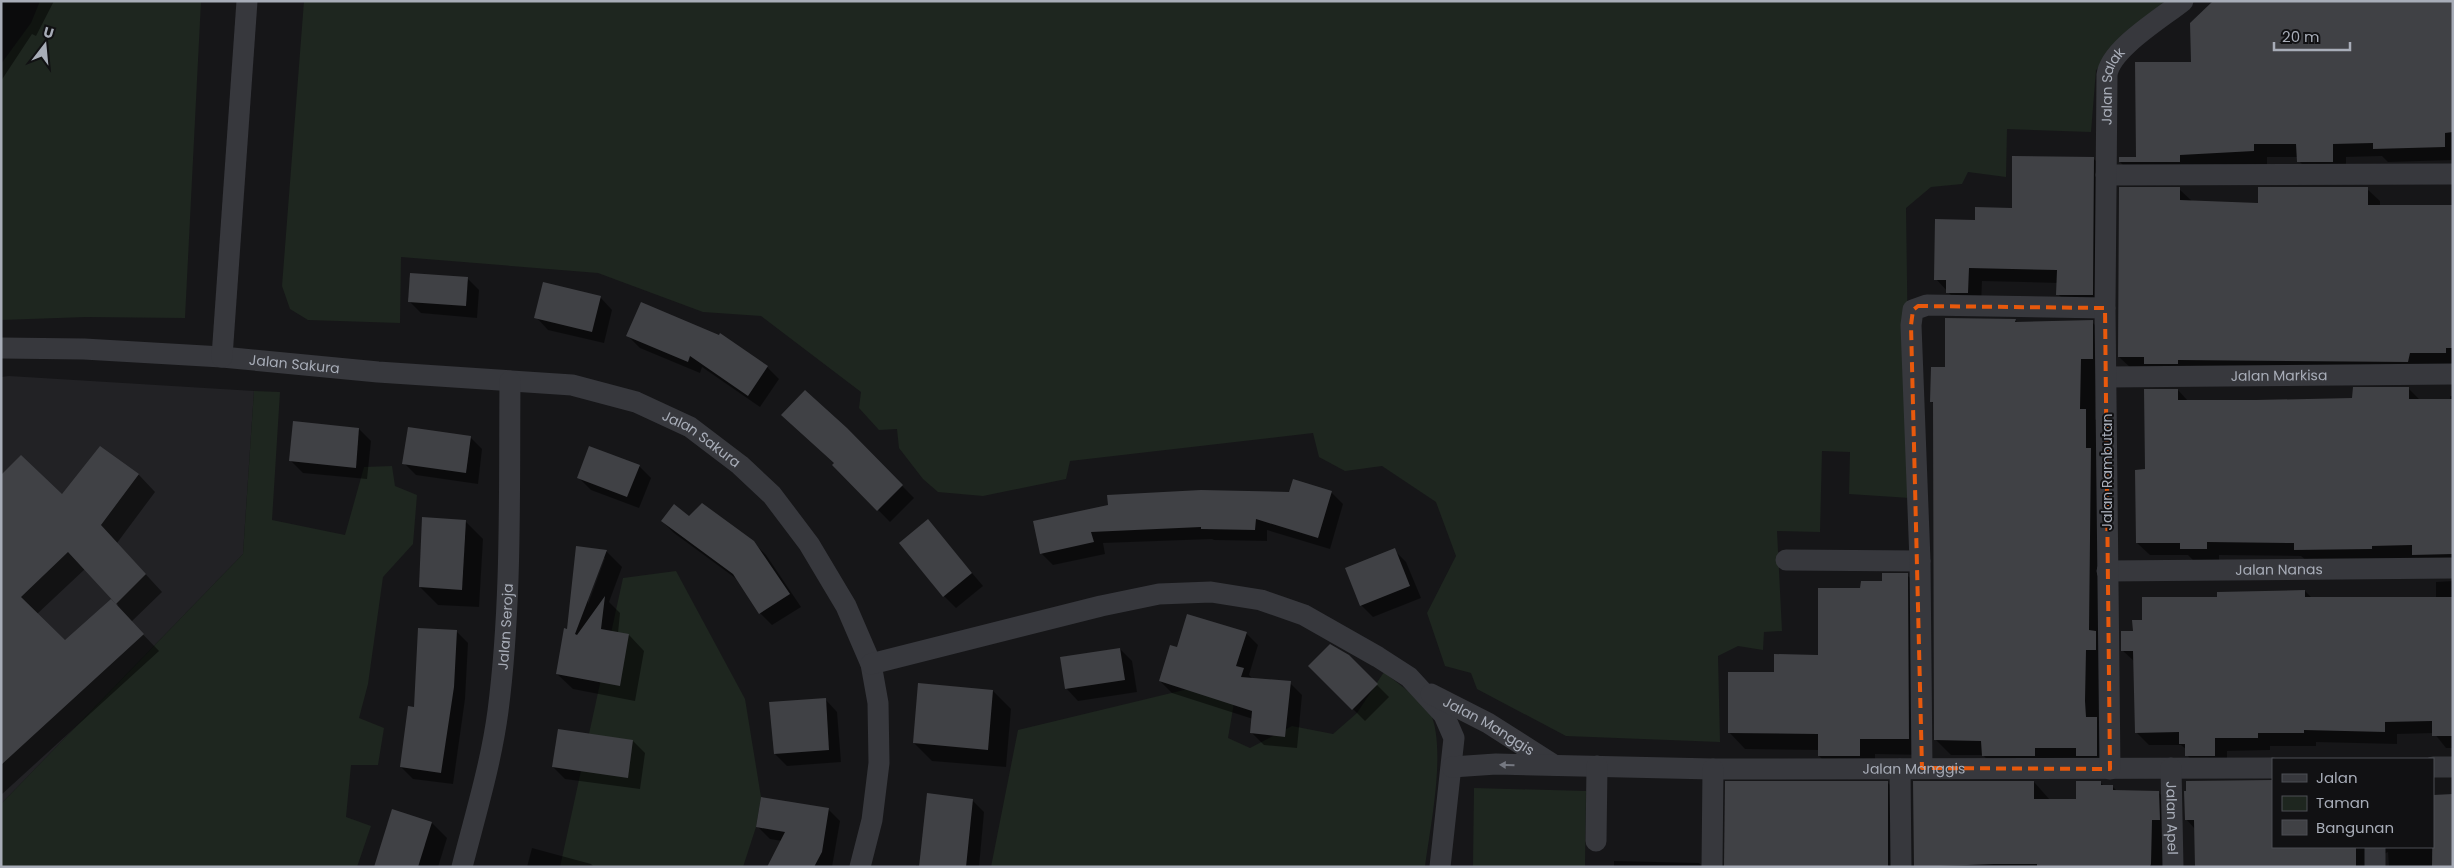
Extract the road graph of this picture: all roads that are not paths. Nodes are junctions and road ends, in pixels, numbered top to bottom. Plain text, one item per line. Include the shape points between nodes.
1 (247, 1) edge
2 (2183, 1) edge
3 (2453, 174) edge
4 (2106, 175) junction
5 (2105, 308) junction
6 (1, 348) edge
7 (222, 357) junction
8 (2453, 374) edge
9 (2107, 377) junction
10 (510, 382) junction
11 (1786, 560) dead end
12 (1920, 562) junction
13 (2453, 568) edge
14 (2106, 571) junction
15 (871, 664) junction
16 (1422, 690) junction
17 (1555, 766) junction
18 (1598, 766) junction
19 (1452, 767) junction
20 (2434, 767) edge
21 (2453, 767) edge
22 (1922, 768) junction
23 (2171, 768) junction
24 (2272, 768) edge
25 (1713, 769) junction
26 (1900, 769) junction
27 (2110, 769) junction
28 (1596, 840) dead end
29 (2375, 848) edge
30 (462, 867) edge
31 (860, 867) edge
32 (1440, 867) edge
33 (1712, 867) edge
34 (1901, 867) edge
35 (2173, 867) edge
36 (2375, 867) edge

1 - 7 street
2 - 4 street, Jalan Salak via 2122,48 2110,62
3 - 4 street
4 - 5 street, Jalan Rambutan
5 - 9 street, Jalan Rambutan
5 - 12 street via 1927,305 1913,310
6 - 7 street, Jalan Sakura
7 - 10 street, Jalan Sakura
8 - 9 street, Jalan Markisa
9 - 14 street, Jalan Rambutan
10 - 15 street, Jalan Sakura via 572,385 636,402 690,427 740,465 772,495 810,544 846,606
10 - 30 street, Jalan Seroja via 510,512 499,694 485,776
11 - 12 street
12 - 22 street
13 - 14 street, Jalan Nanas
14 - 27 street, Jalan Rambutan
15 - 16 street via 1101,606 1159,594 1210,592 1261,600 1304,615 1378,657 1409,677
15 - 31 street, Jalan Sakura via 878,703 879,763 872,820
16 - 17 street, Jalan Manggis via 1488,723
16 - 19 street via 1444,715 1454,738
17 - 18 street, Jalan Manggis
17 -> 19 street, Jalan Manggis via 1496,764
18 - 25 street, Jalan Manggis
18 - 28 street
19 - 32 street
20 - 21 street
22 - 26 street, Jalan Manggis
22 - 27 street, Jalan Manggis
23 - 24 street, Jalan Manggis
23 - 27 street, Jalan Manggis
23 - 35 street, Jalan Apel
25 - 26 street, Jalan Manggis
25 - 33 street
26 - 34 street
29 - 36 street

